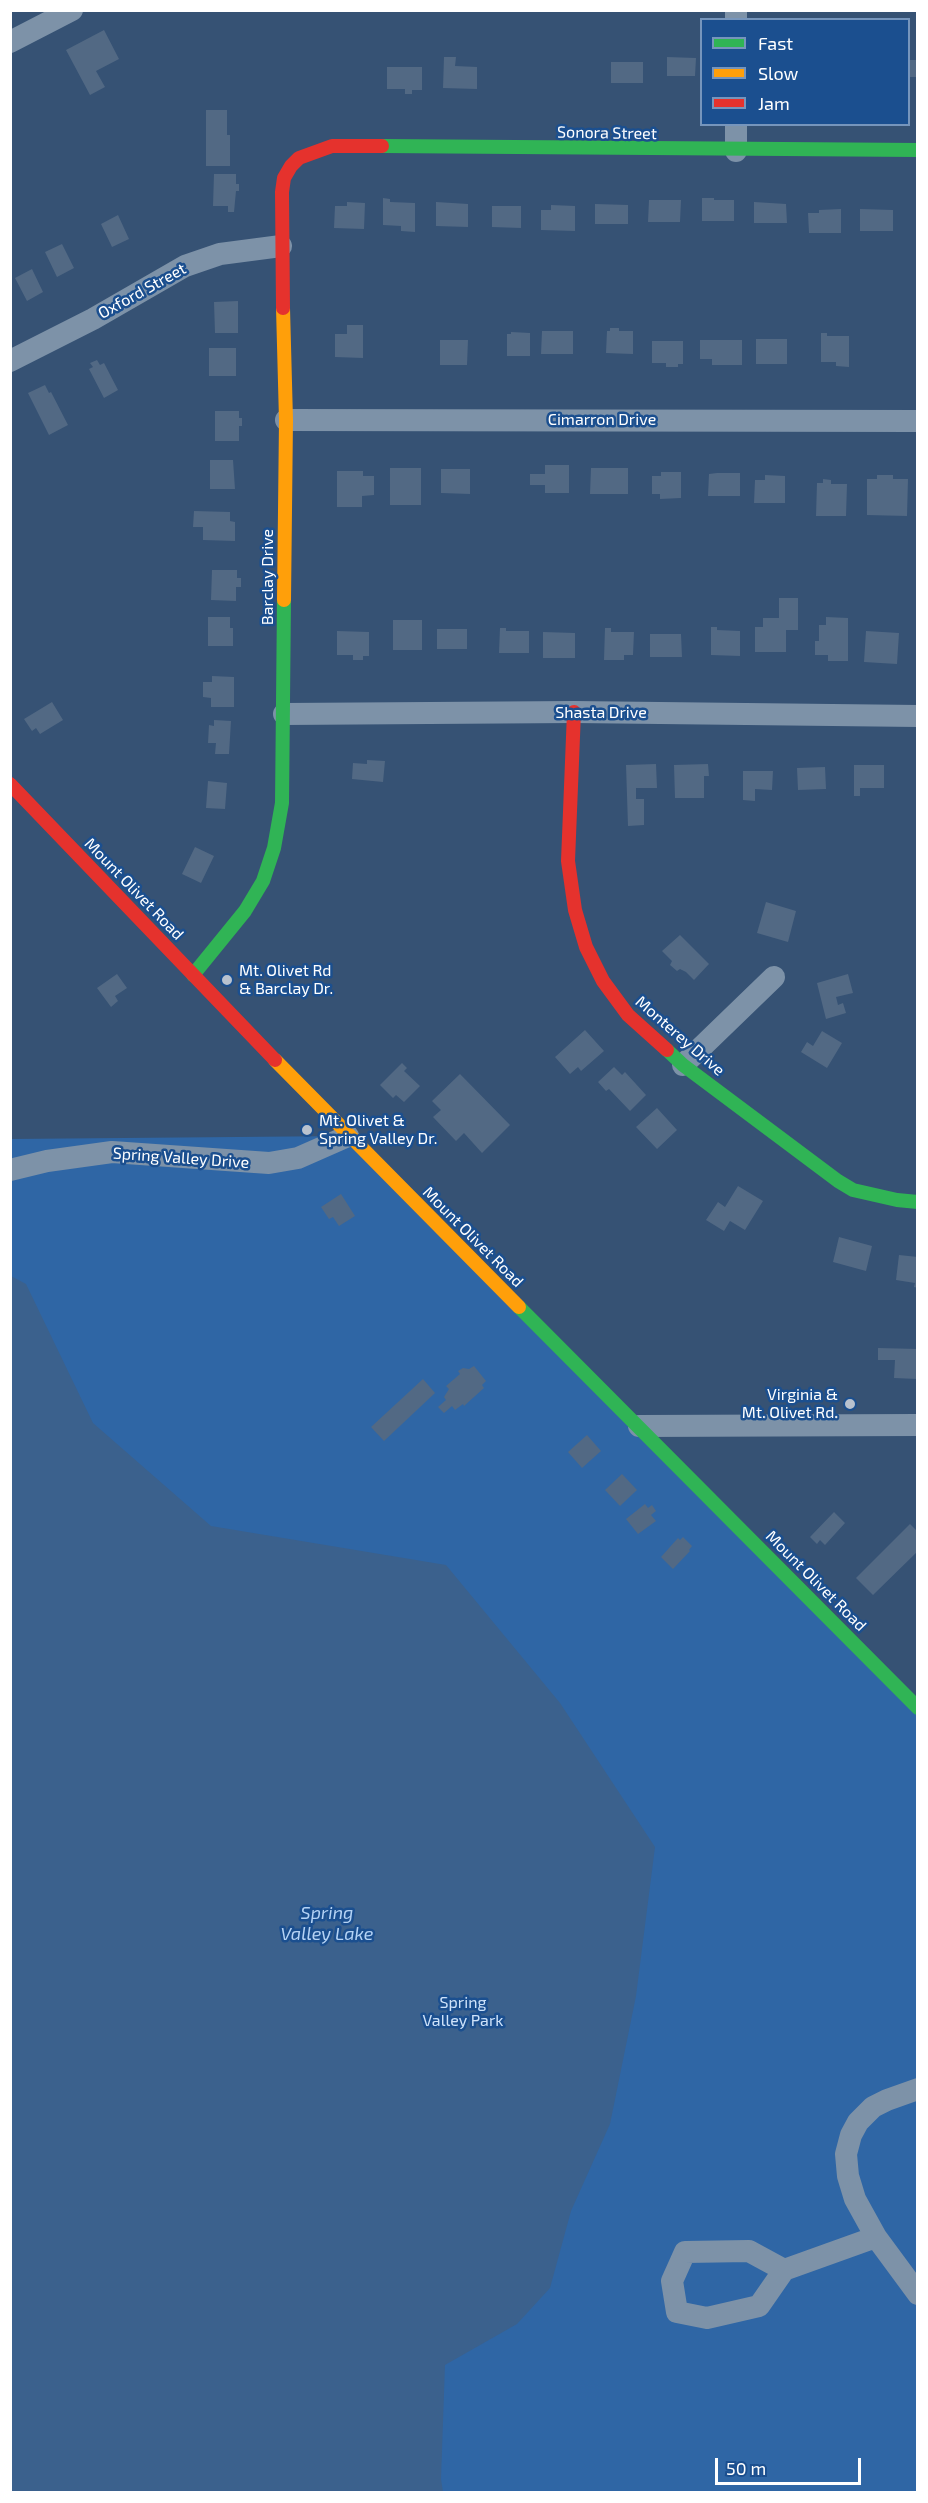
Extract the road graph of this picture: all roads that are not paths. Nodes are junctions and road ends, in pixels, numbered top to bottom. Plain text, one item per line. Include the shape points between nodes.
1 (72, 10) edge
2 (10, 42) edge
3 (736, 126) edge
4 (918, 150) edge
5 (736, 151) junction
6 (299, 158) joint
7 (281, 246) junction
8 (10, 362) edge
9 (286, 420) junction
10 (918, 421) edge
11 (574, 712) junction
12 (284, 714) junction
13 (918, 716) edge
14 (10, 784) edge
15 (193, 975) junction
16 (774, 977) dead end
17 (683, 1065) junction
18 (348, 1136) junction
19 (10, 1170) edge
20 (918, 1202) edge
21 (918, 1425) edge
22 (639, 1426) junction
23 (918, 1708) edge
24 (918, 2089) edge
25 (876, 2237) junction
26 (784, 2270) junction
27 (918, 2294) edge

1 - 2 street
3 - 5 street
4 - 5 street, Sonora Street
5 - 6 street, Sonora Street via 332,146
6 - 7 street, Barclay Drive via 284,178
7 - 8 street, Oxford Street via 220,254 184,266
7 - 9 street, Barclay Drive
9 - 10 street, Cimarron Drive
9 - 12 street, Barclay Drive
11 - 12 street, Shasta Drive
11 - 13 street, Shasta Drive
11 - 17 street, Monterey Drive via 568,861 575,910 586,947 603,981 628,1015
12 - 15 street, Barclay Drive via 282,803 263,881 245,911
14 - 15 street, Mount Olivet Road
15 - 18 street, Mount Olivet Road
16 - 17 street
17 - 20 street, Monterey Drive via 853,1190
18 - 19 street, Spring Valley Drive via 298,1158 269,1163 112,1152
18 - 22 street, Mount Olivet Road
21 - 22 street
22 - 23 street, Mount Olivet Road
24 - 25 street via 873,2107 851,2135 846,2154 848,2176 855,2199
25 - 26 street
25 - 27 street
26 - 26 street via 749,2251 685,2252 672,2281 677,2312 707,2318 759,2306

